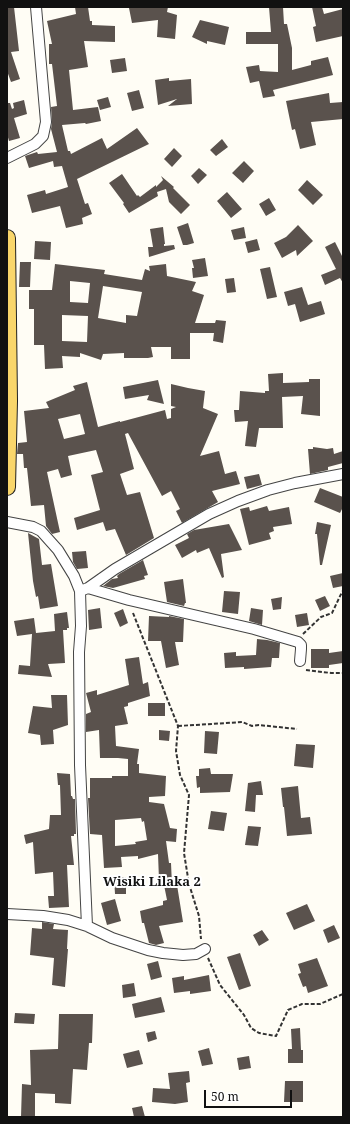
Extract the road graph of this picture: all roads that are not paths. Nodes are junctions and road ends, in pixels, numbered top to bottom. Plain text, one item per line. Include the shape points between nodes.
1 (36, 7) edge
2 (7, 158) edge
3 (7, 238) edge
4 (343, 474) edge
5 (7, 487) edge
6 (7, 522) edge
7 (84, 590) junction
8 (300, 661) road end
9 (7, 914) edge
10 (87, 926) junction
11 (205, 949) road end

1 - 2 street via 46,122 43,136 35,144
3 - 5 main road
4 - 7 street via 268,490 238,500 209,514
6 - 7 street via 41,531 58,550
7 - 8 street via 254,629 298,642 301,645
7 - 10 street via 79,652 80,765
9 - 10 street via 43,916
10 - 11 street via 112,938 155,951 183,955 196,954

